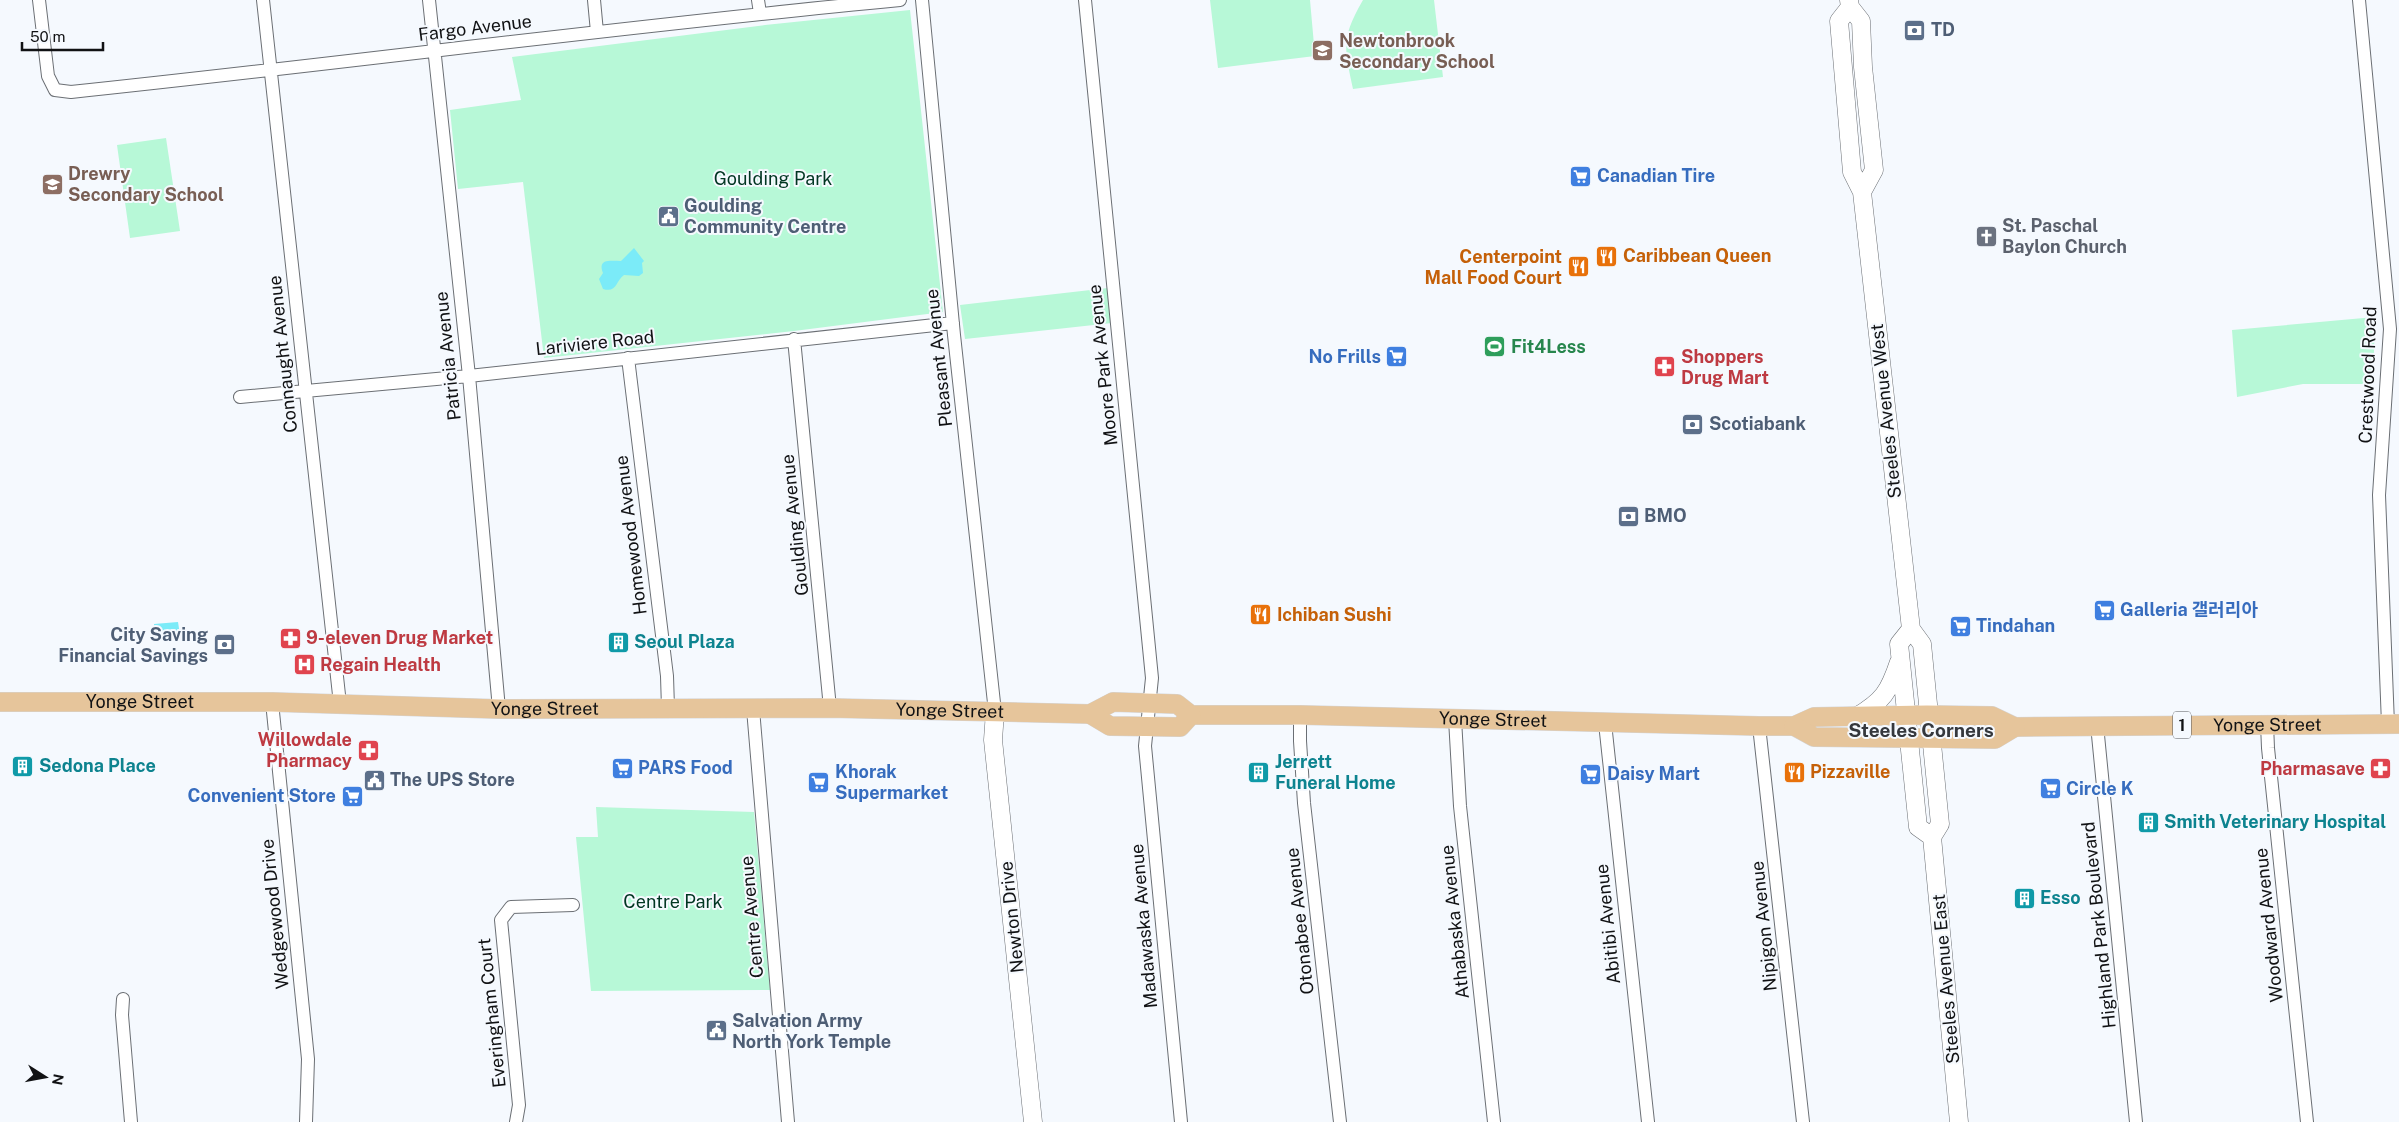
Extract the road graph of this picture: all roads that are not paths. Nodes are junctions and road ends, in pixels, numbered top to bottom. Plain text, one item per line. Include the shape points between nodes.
1 (40, 0) edge
2 (263, 0) edge
3 (429, 0) edge
4 (594, 0) edge
5 (758, 0) edge
6 (900, 0) edge
7 (922, 0) edge
8 (1085, 0) edge
9 (2359, 0) edge
10 (1850, 4) edge
11 (760, 13) junction
12 (597, 32) junction
13 (434, 50) junction
14 (271, 71) junction
15 (1864, 81) junction
16 (1844, 84) junction
17 (1862, 192) junction
18 (953, 323) junction
19 (2395, 328) edge
20 (794, 339) junction
21 (628, 358) junction
22 (469, 376) junction
23 (305, 391) junction
24 (240, 397) dead end
25 (1911, 629) junction
26 (1900, 657) junction
27 (0, 702) edge
28 (272, 702) junction
29 (1148, 703) junction
30 (340, 704) junction
31 (668, 708) junction
32 (830, 708) junction
33 (499, 709) junction
34 (753, 709) junction
35 (995, 712) junction
36 (1090, 714) junction
37 (1191, 715) junction
38 (1300, 715) junction
39 (1928, 715) junction
40 (1907, 716) junction
41 (1856, 717) junction
42 (1455, 719) junction
43 (1605, 723) junction
44 (2268, 724) junction
45 (2394, 724) edge
46 (2097, 725) junction
47 (1759, 726) junction
48 (1794, 726) junction
49 (1146, 727) junction
50 (2015, 727) junction
51 (1910, 737) junction
52 (1930, 737) junction
53 (1932, 837) junction
54 (573, 905) dead end
55 (123, 999) dead end
56 (131, 1122) edge
57 (306, 1122) edge
58 (516, 1122) edge
59 (788, 1122) edge
60 (1032, 1122) edge
61 (1180, 1122) edge
62 (1340, 1122) edge
63 (1494, 1122) edge
64 (1648, 1122) edge
65 (1803, 1122) edge
66 (1960, 1122) edge
67 (2136, 1122) edge
68 (2307, 1122) edge

1 - 14 street, Fargo Avenue via 48,76 55,90 72,92
2 - 14 street, Connaught Avenue
3 - 13 street, Patricia Avenue
4 - 12 street
5 - 11 street
6 - 11 street, Fargo Avenue
7 - 18 street, Pleasant Avenue
8 - 29 street, Moore Park Avenue via 1152,678
9 - 19 street, Crestwood Road
10 - 15 main road, Steeles Avenue West via 1861,21
10 - 16 main road, Steeles Avenue West via 1839,21
11 - 12 street, Fargo Avenue
12 - 13 street, Fargo Avenue
13 - 14 street, Fargo Avenue
13 - 22 street, Patricia Avenue
14 - 23 street, Connaught Avenue
15 - 16 main road
15 - 17 main road, Steeles Avenue West via 1874,170
16 - 17 main road, Steeles Avenue West via 1852,172
17 - 25 main road, Steeles Avenue West
18 - 20 street, Lariviere Road
18 - 35 street, Pleasant Avenue
19 - 45 street, Crestwood Road via 2379,495
20 - 21 street, Lariviere Road
20 - 32 street, Goulding Avenue
21 - 22 street, Lariviere Road
21 - 31 street, Homewood Avenue via 667,676
22 - 23 street, Lariviere Road
22 - 33 street, Patricia Avenue
23 - 24 street, Lariviere Road
23 - 30 street, Connaught Avenue
25 - 26 main road via 1899,644
25 - 39 main road, Steeles Avenue West via 1922,644
26 - 40 main road
26 - 41 main road via 1891,686 1883,699
27 - 28 main road, Yonge Street
28 - 30 main road, Yonge Street
28 - 57 street, Wedgewood Drive via 308,1059
29 - 36 main road, Yonge Street via 1113,702
29 - 37 main road, Yonge Street via 1178,704
29 - 49 street, Moore Park Avenue
30 - 33 main road, Yonge Street
31 - 33 main road, Yonge Street
31 - 34 main road, Yonge Street
32 - 34 main road, Yonge Street
32 - 35 main road, Yonge Street
34 - 59 street, Centre Avenue
35 - 36 main road, Yonge Street
35 - 60 main road, Newton Drive via 994,749
36 - 49 main road, Yonge Street via 1110,726
37 - 38 main road, Yonge Street
37 - 49 main road, Yonge Street via 1180,727
38 - 42 main road, Yonge Street
38 - 62 street, Otonabee Avenue via 1304,802
39 - 40 main road, Yonge Street / 1
39 - 50 main road, Yonge Street / 1 via 1992,716
39 - 52 main road, Steeles Avenue West
40 - 41 main road, Yonge Street
40 - 51 main road
41 - 48 main road, Yonge Street via 1814,717
42 - 43 main road, Yonge Street
42 - 63 street, Athabaska Avenue via 1460,806
43 - 47 main road, Yonge Street
43 - 64 street, Abitibi Avenue
44 - 45 main road, Yonge Street / 1
44 - 46 main road, Yonge Street / 1
44 - 68 street, Woodward Avenue
46 - 50 main road, Yonge Street / 1
46 - 67 street, Highland Park Boulevard
47 - 48 main road, Yonge Street
47 - 65 street, Nipigon Avenue
48 - 51 main road, Yonge Street via 1814,737
49 - 61 street, Madawaska Avenue via 1145,746
50 - 52 main road, Yonge Street / 1 via 1996,739
51 - 52 main road, Yonge Street / 1
51 - 53 main road via 1918,827
52 - 53 main road, Steeles Avenue East via 1940,824
53 - 66 main road, Steeles Avenue East
54 - 58 street, Everingham Court via 511,907 500,920 519,1104
55 - 56 street

